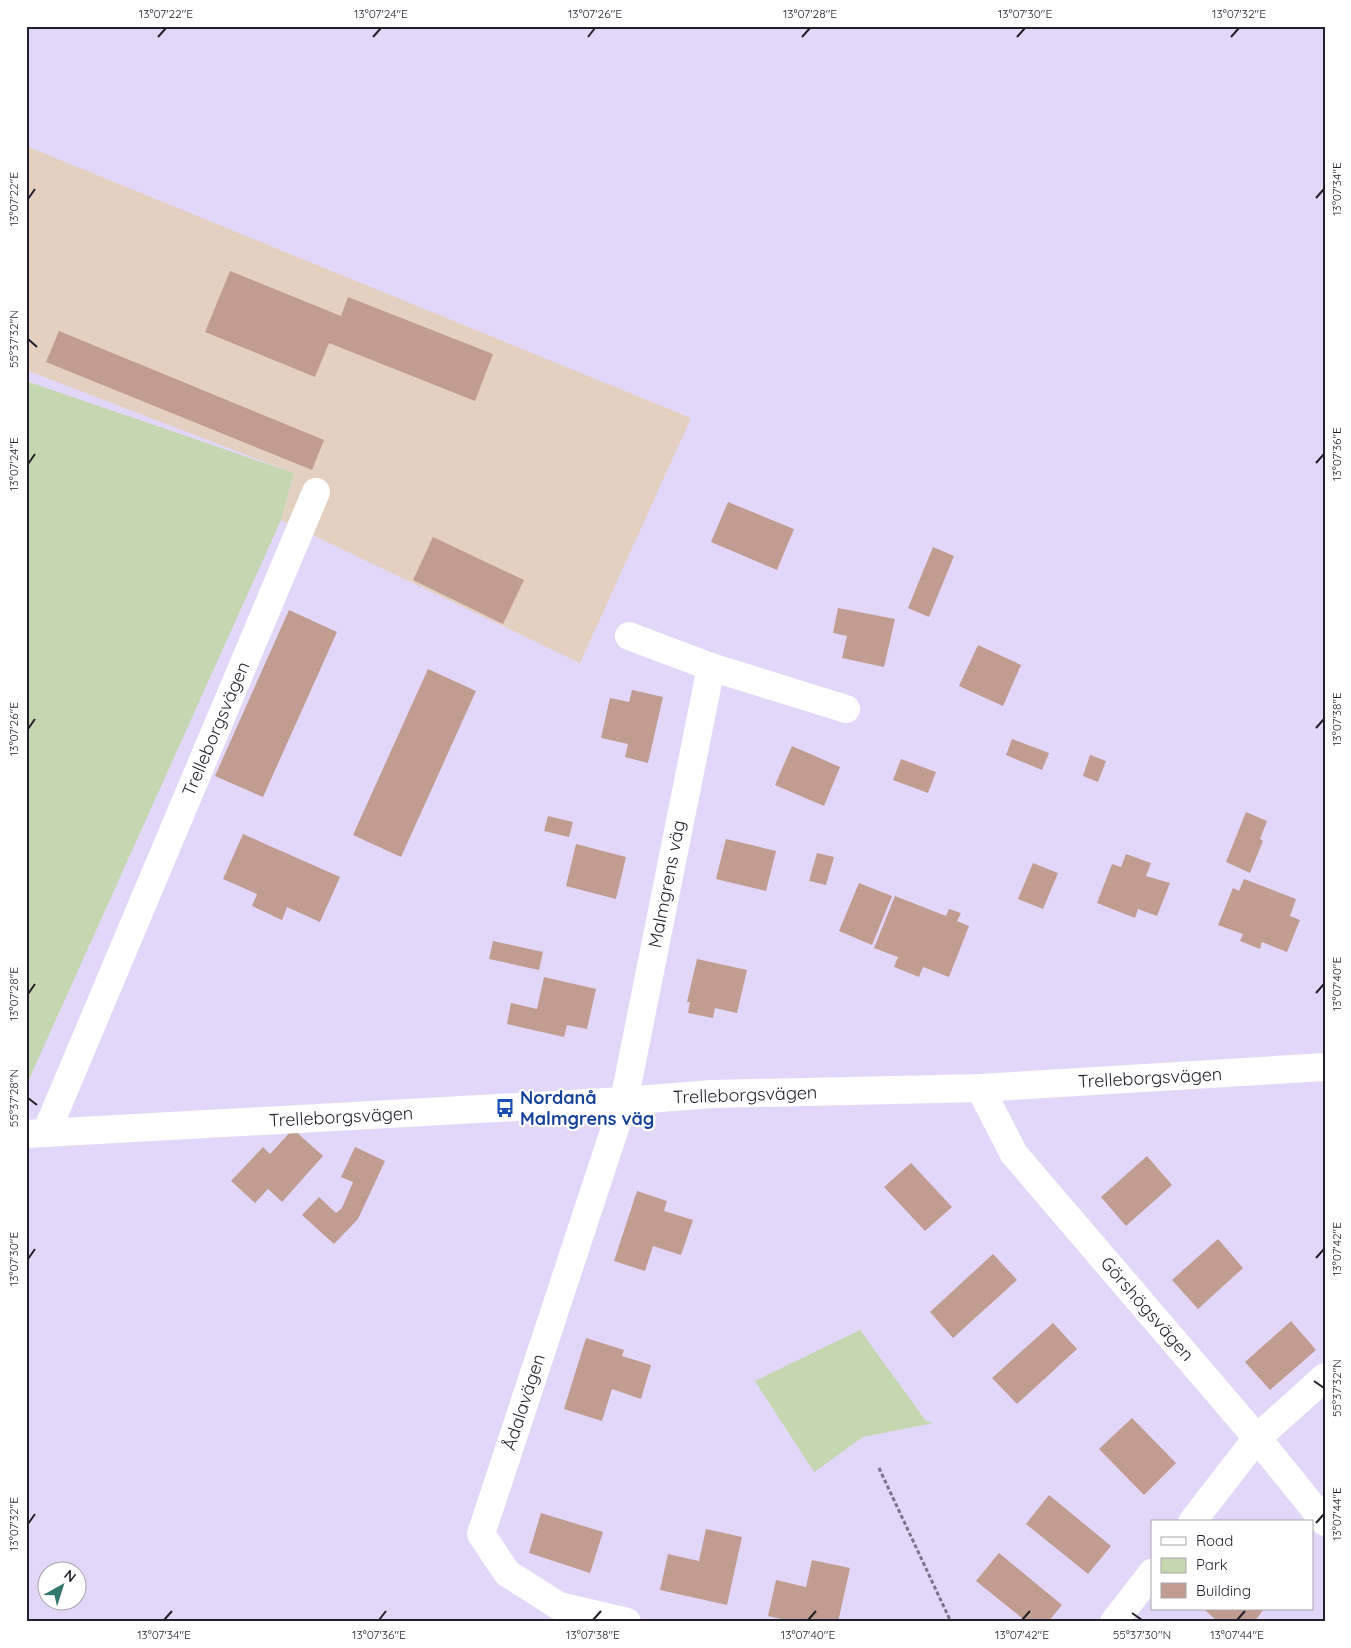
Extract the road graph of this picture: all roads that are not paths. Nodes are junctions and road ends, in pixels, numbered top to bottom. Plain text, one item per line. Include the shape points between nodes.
1 (316, 492) dead end
2 (629, 636) dead end
3 (711, 667) junction
4 (846, 709) dead end
5 (1325, 1067) edge
6 (980, 1088) junction
7 (624, 1101) junction
8 (36, 1133) edge
9 (1325, 1378) edge
10 (1257, 1438) junction
11 (1194, 1520) edge
12 (1325, 1522) edge
13 (1151, 1574) edge
14 (627, 1622) edge
15 (1114, 1622) edge

1 - 8 street, Trelleborgsvägen
2 - 3 street
3 - 4 street
3 - 7 street, Malmgrens väg
5 - 6 street, Trelleborgsvägen
6 - 7 street, Trelleborgsvägen via 712,1094
6 - 10 street, Görshögsvägen via 1014,1154
7 - 8 street, Trelleborgsvägen
7 - 14 street, Ådalavägen via 480,1534 507,1573 559,1606
9 - 10 street
10 - 11 street
10 - 12 street, Görshögsvägen
13 - 15 street

